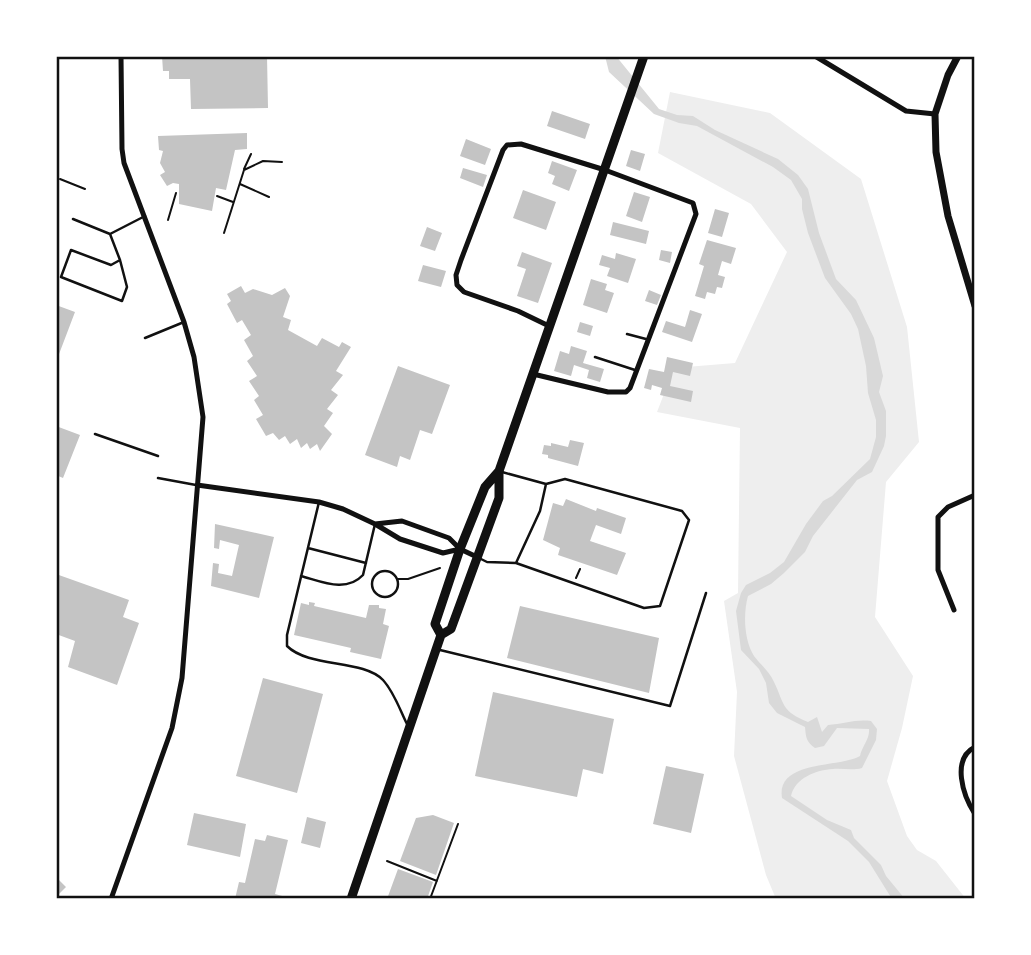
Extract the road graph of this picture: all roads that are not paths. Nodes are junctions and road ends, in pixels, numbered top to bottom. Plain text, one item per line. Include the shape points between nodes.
1 (121, 56) edge
2 (815, 56) edge
3 (958, 56) edge
4 (643, 59) edge
5 (935, 114) junction
6 (605, 170) junction
7 (146, 216) junction
8 (73, 219) dead end
9 (110, 234) junction
10 (120, 260) junction
11 (975, 306) edge
12 (184, 322) junction
13 (548, 326) junction
14 (627, 334) dead end
15 (145, 338) dead end
16 (649, 340) junction
17 (595, 357) dead end
18 (638, 370) junction
19 (533, 374) junction
20 (94, 434) dead end
21 (158, 456) dead end
22 (499, 471) junction
23 (158, 478) dead end
24 (546, 484) junction
25 (197, 485) junction
26 (975, 495) edge
27 (319, 502) junction
28 (375, 524) junction
29 (308, 548) junction
30 (460, 549) junction
31 (477, 557) junction
32 (366, 563) junction
33 (516, 563) junction
34 (365, 570) junction
35 (375, 575) junction
36 (302, 576) junction
37 (706, 593) dead end
38 (954, 610) dead end
39 (441, 635) junction
40 (437, 650) junction
41 (410, 730) junction
42 (975, 747) edge
43 (975, 814) edge
44 (111, 899) edge
45 (351, 899) edge

1 - 7 street via 122,149
2 - 5 street via 891,104 906,111
3 - 5 street
4 - 6 main road
5 - 11 street via 937,166
6 - 13 main road
6 - 13 street via 521,144 507,145 461,260 456,275 464,292
6 - 16 street via 682,198 695,208
7 - 9 lane
7 - 12 street
8 - 9 lane
9 - 10 lane
10 - 10 lane via 127,287 122,300 61,277 71,250 111,265
12 - 15 lane
12 - 25 street via 203,416
13 - 19 main road
14 - 16 lane
16 - 18 street
17 - 18 lane
18 - 19 street via 630,388 618,393
19 - 22 main road
20 - 21 lane
22 - 24 lane
22 - 30 main road via 485,487
22 - 31 main road via 499,498
23 - 25 lane
24 - 33 lane via 540,511
24 - 33 lane via 565,479 682,511 689,520 660,606 644,608
25 - 27 street
25 - 44 street via 182,678 172,728
26 - 38 street via 948,507 936,526 938,570
27 - 28 street
27 - 29 lane
28 - 30 street via 400,539 443,553
28 - 30 street via 402,521 449,538
28 - 32 lane
29 - 32 lane
29 - 36 lane
30 - 31 street
30 - 39 main road via 435,624
31 - 33 lane
31 - 39 main road via 451,629
32 - 34 lane
34 - 35 lane
34 - 36 lane via 349,586
35 - 35 lane via 372,588 382,597 394,594 398,579 387,571
36 - 41 lane via 287,646 305,656 374,673 389,688
37 - 40 lane via 670,706
39 - 40 main road
40 - 41 main road
41 - 45 main road
42 - 43 street via 966,752 961,769

